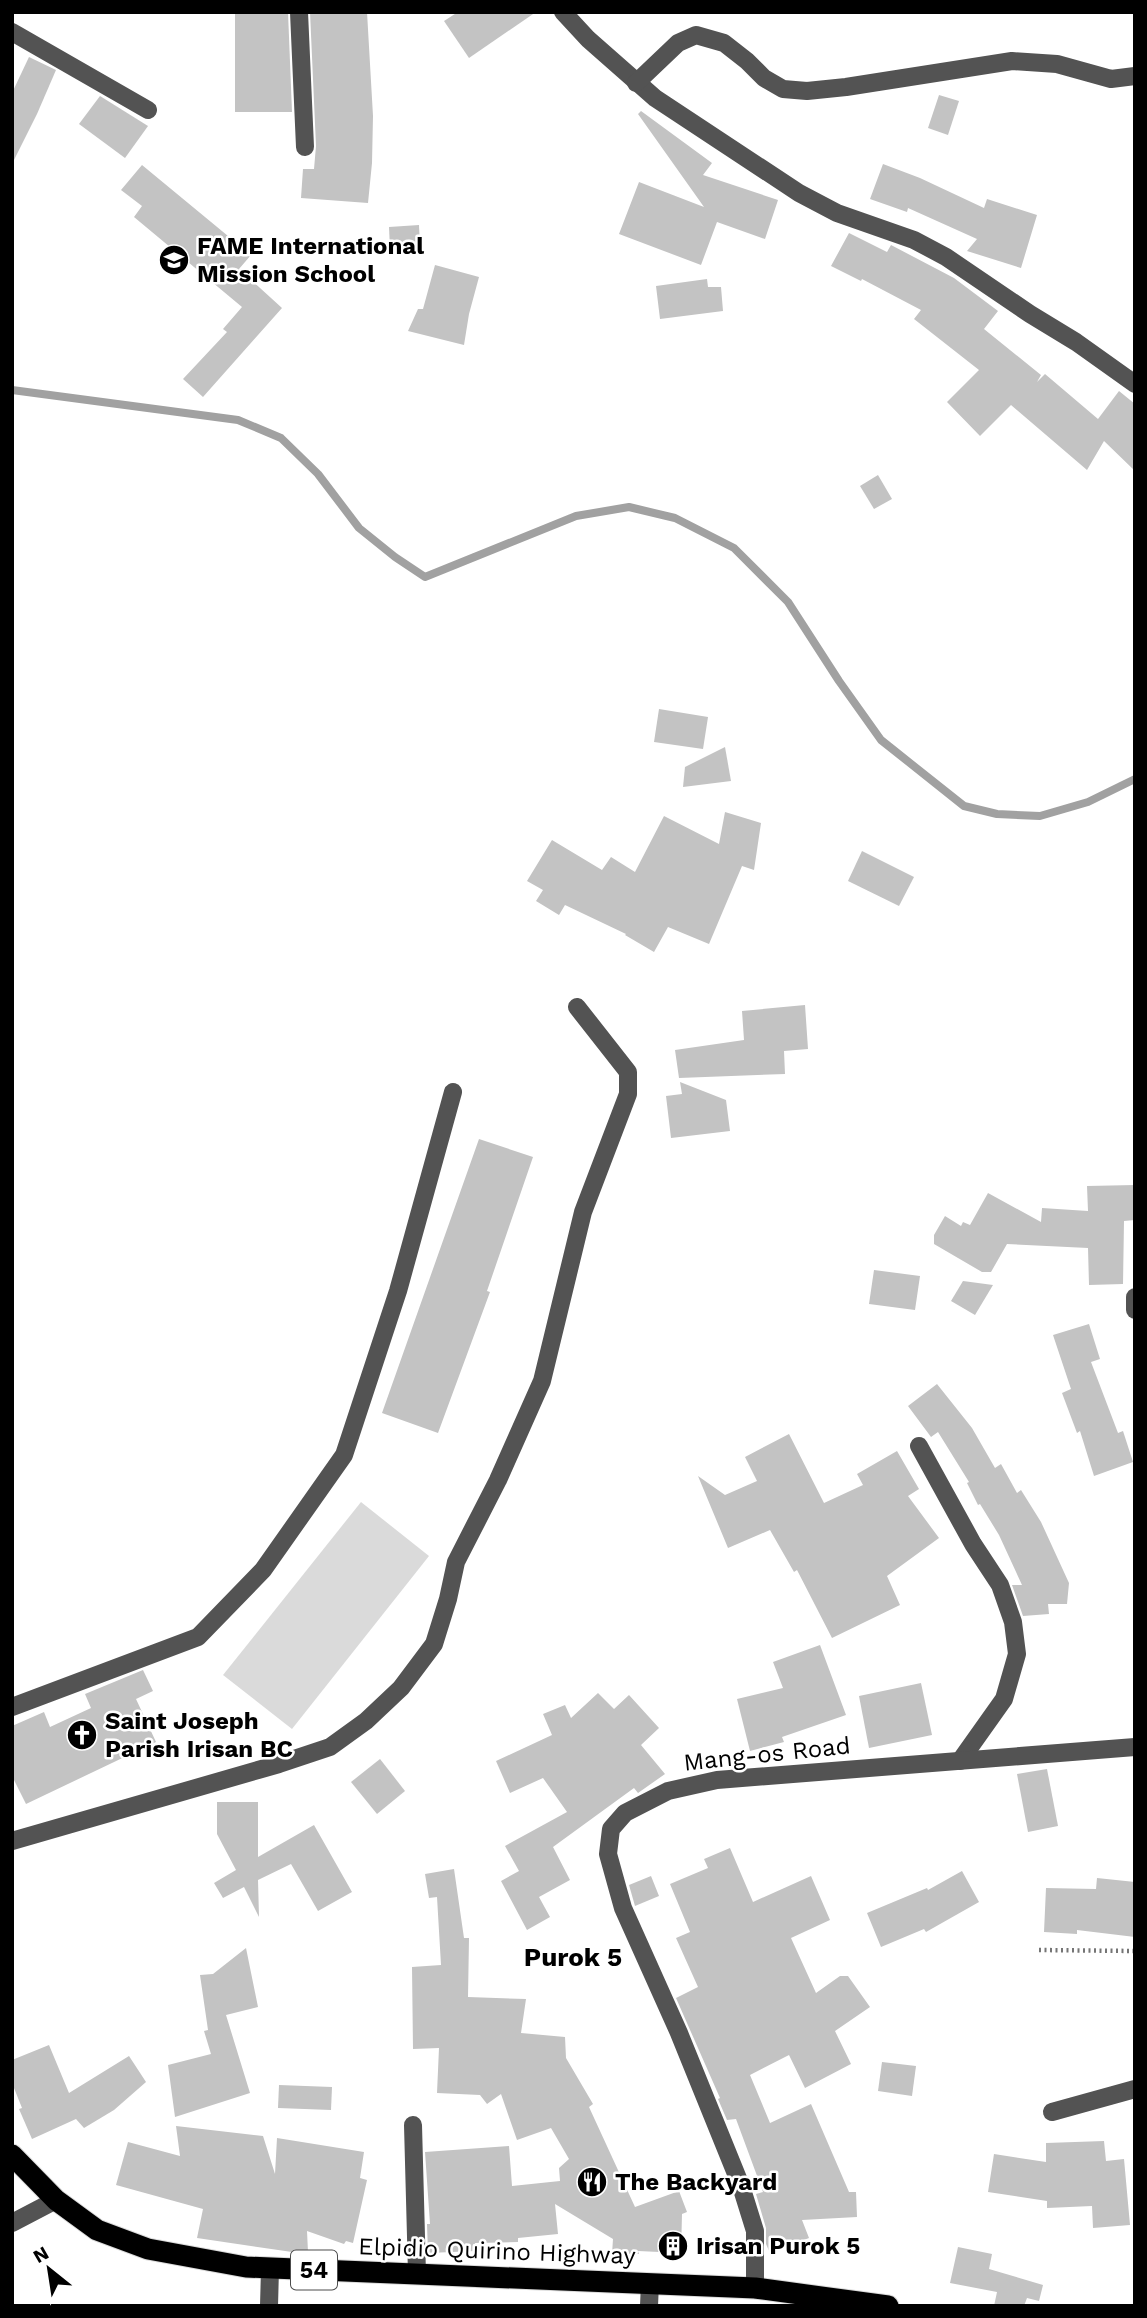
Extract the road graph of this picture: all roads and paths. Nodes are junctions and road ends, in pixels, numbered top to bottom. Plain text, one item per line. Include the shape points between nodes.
1 (299, 12) edge
2 (563, 12) edge
3 (12, 32) edge
4 (1135, 76) edge
5 (636, 83) junction
6 (148, 110) dead end
7 (304, 147) dead end
8 (1135, 384) edge
9 (577, 1007) dead end
10 (453, 1092) dead end
11 (1135, 1297) edge
12 (1135, 1310) edge
13 (919, 1446) dead end
14 (12, 1707) edge
15 (1135, 1747) edge
16 (960, 1761) junction
17 (12, 1841) edge
18 (1040, 1950) dead end
19 (1135, 1951) edge
20 (1135, 2090) edge
21 (1052, 2112) dead end
22 (413, 2125) dead end
23 (12, 2155) edge
24 (55, 2200) junction
25 (12, 2223) edge
26 (270, 2269) junction
27 (417, 2274) junction
28 (650, 2283) junction
29 (755, 2288) junction
30 (269, 2306) edge
31 (649, 2306) edge
32 (888, 2306) edge

1 - 7 street
2 - 5 street
3 - 6 street
4 - 5 street via 1111,79 1057,64 1012,61 846,87 783,89 724,43 696,35 678,43
5 - 8 street via 799,193 946,257
9 - 17 street via 628,1072 628,1094 583,1212 542,1381 456,1562 434,1644 401,1688 330,1747
10 - 14 street via 398,1291 344,1455 263,1570 198,1637
11 - 12 street
13 - 16 street via 1000,1585 1013,1622 1017,1654 1004,1699
15 - 16 street, Mang-os Road
16 - 29 street, Mang-os Road via 717,1780 668,1791 625,1813 611,1829 608,1854 623,1908 741,2186 755,2231
18 - 19 path
20 - 21 street
22 - 27 street
23 - 24 highway, Elpidio Quirino Highway / 54
24 - 25 street
24 - 26 highway, Elpidio Quirino Highway / 54 via 97,2230 148,2249
26 - 27 highway, Elpidio Quirino Highway / 54
26 - 30 street
27 - 28 highway, Elpidio Quirino Highway / 54
28 - 29 highway, Elpidio Quirino Highway / 54
28 - 31 street
29 - 32 highway, Elpidio Quirino Highway / 54

